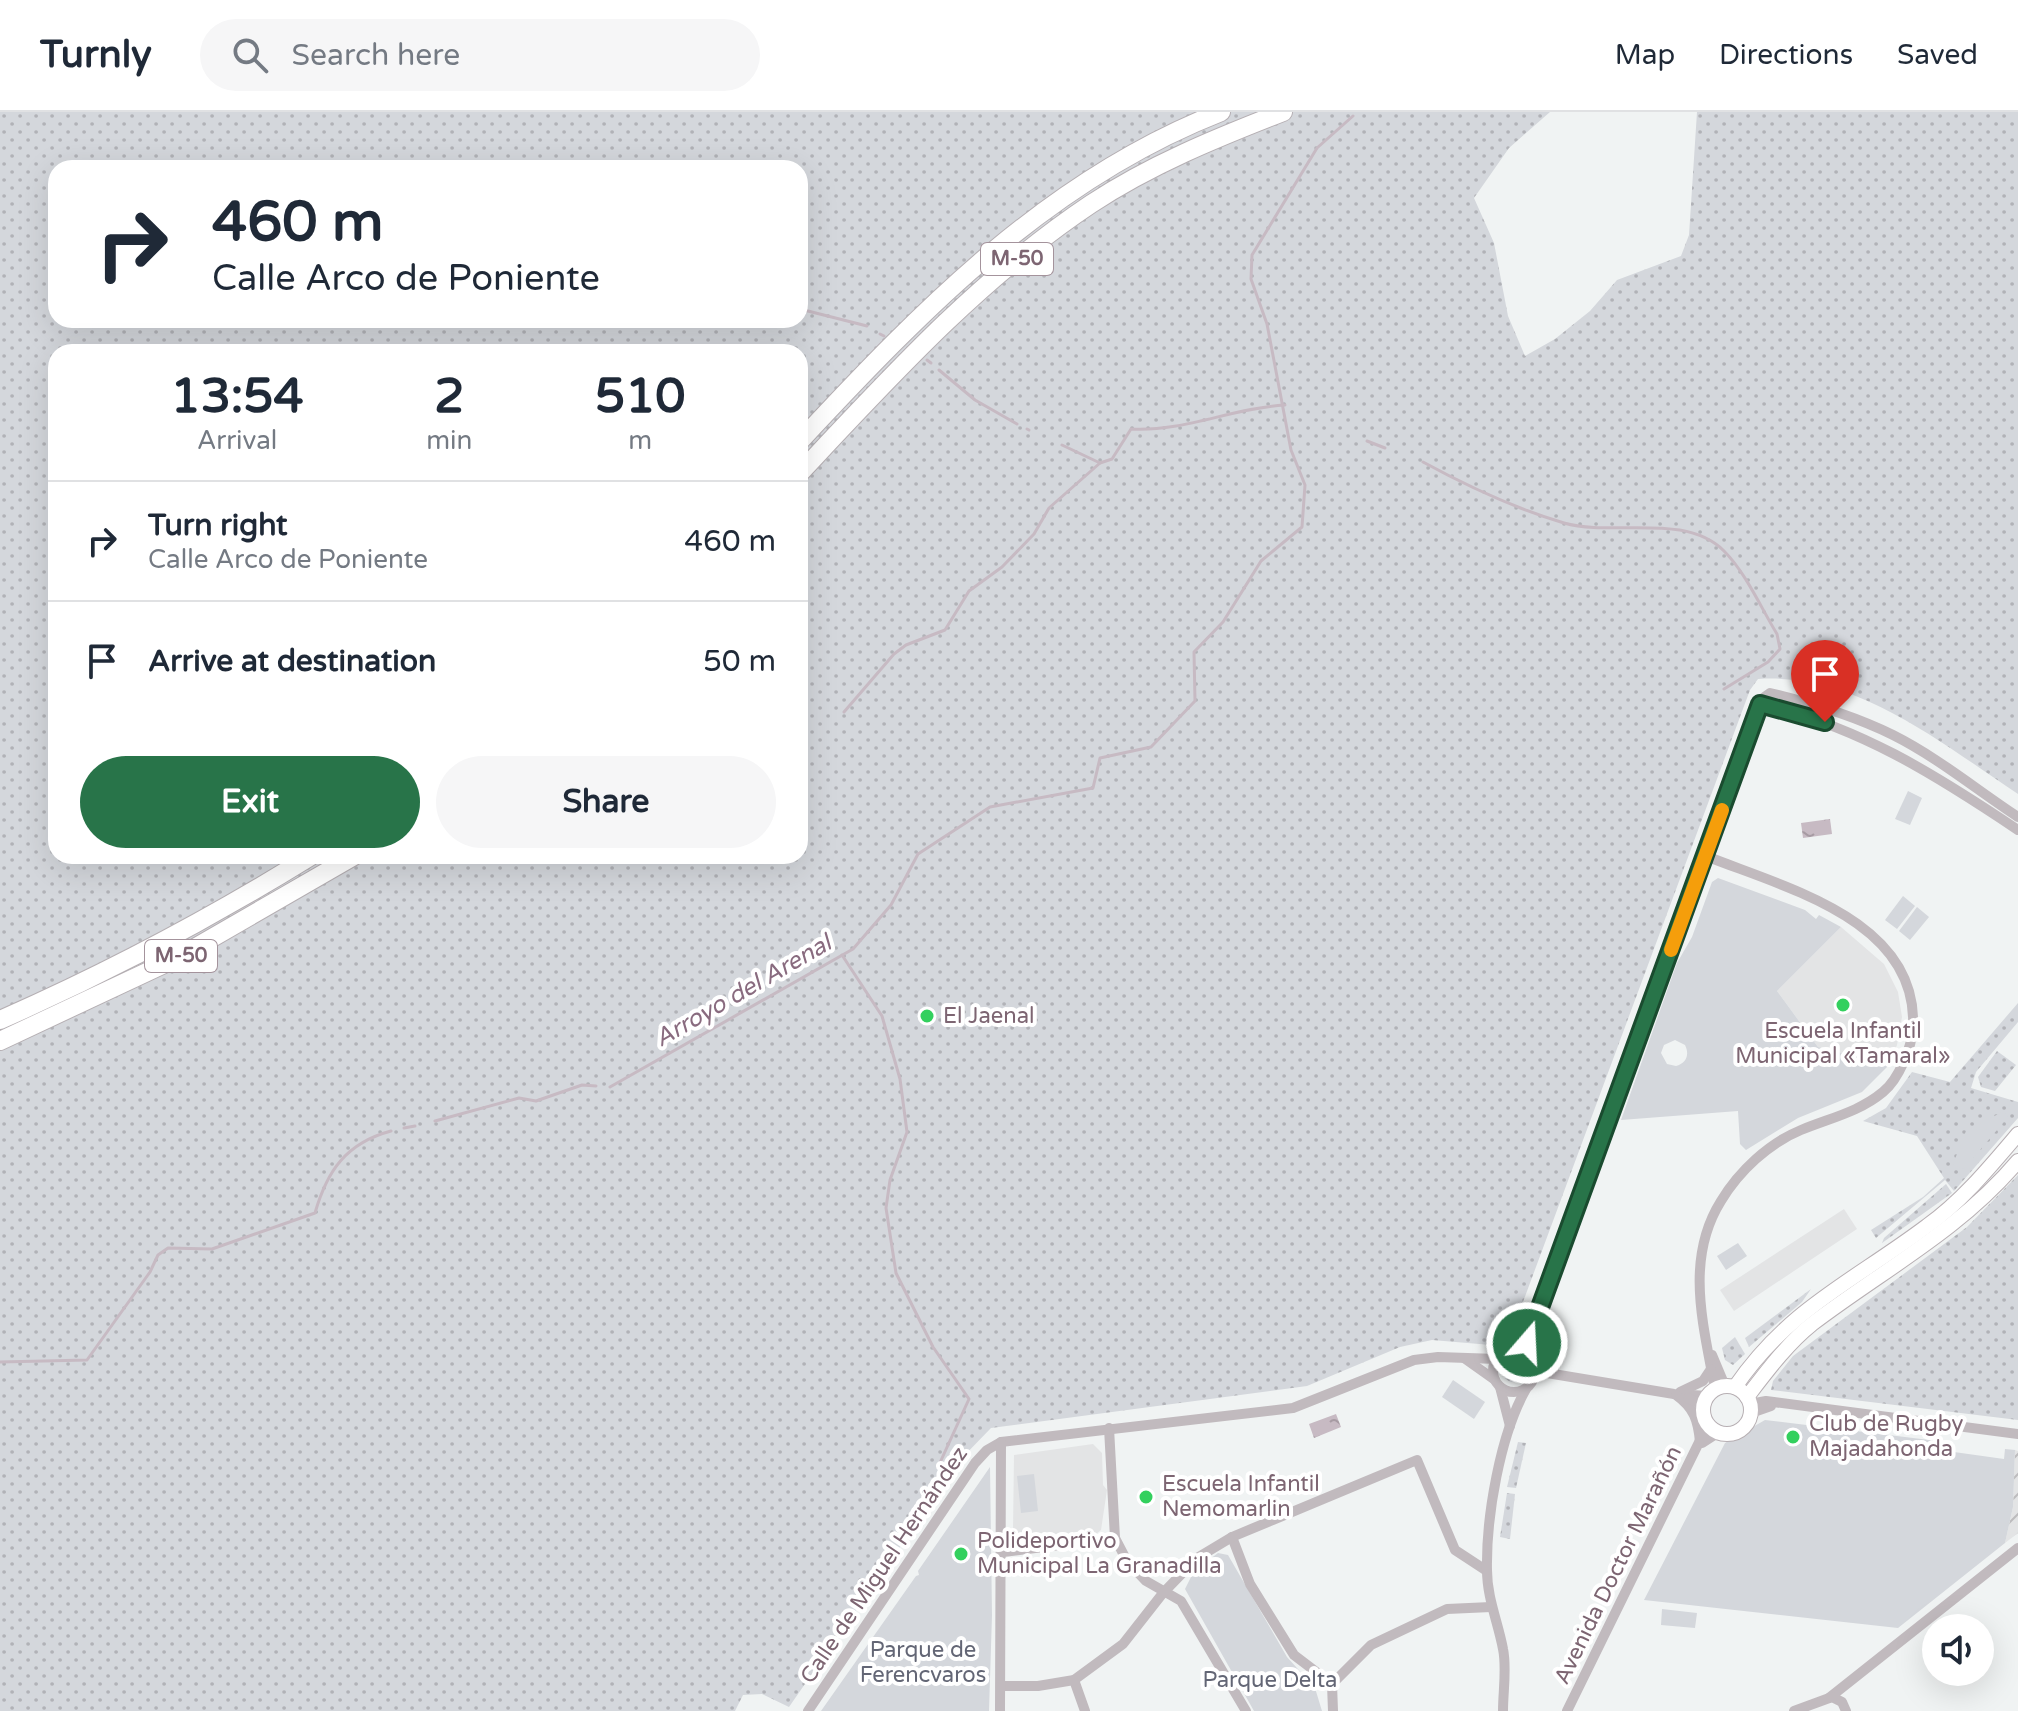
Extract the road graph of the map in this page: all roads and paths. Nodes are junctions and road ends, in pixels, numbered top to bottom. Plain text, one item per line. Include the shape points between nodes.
1 (1221, 112) edge
2 (1283, 112) edge
3 (808, 432) edge
4 (808, 464) edge
5 (1772, 693) junction
6 (1760, 704) junction
7 (1773, 707) junction
8 (2018, 817) edge
9 (2018, 830) edge
10 (1706, 856) junction
11 (297, 864) edge
12 (340, 864) edge
13 (0, 1020) edge
14 (0, 1041) edge
15 (2018, 1134) edge
16 (2018, 1161) edge
17 (1524, 1352) junction
18 (1464, 1358) junction
19 (1497, 1359) junction
20 (1715, 1369) junction
21 (1535, 1371) junction
22 (1744, 1374) junction
23 (1498, 1383) junction
24 (1757, 1384) junction
25 (1526, 1389) junction
26 (1674, 1394) junction
27 (1730, 1397) junction
28 (1766, 1401) junction
29 (1779, 1405) junction
30 (1109, 1428) junction
31 (1511, 1428) junction
32 (1714, 1428) junction
33 (2018, 1434) edge
34 (1001, 1442) junction
35 (1700, 1444) junction
36 (1232, 1537) junction
37 (1115, 1538) junction
38 (2018, 1548) edge
39 (1003, 1552) junction
40 (1487, 1571) junction
41 (1163, 1593) junction
42 (1491, 1607) junction
43 (1854, 1679) junction
44 (1074, 1680) junction
45 (1332, 1684) junction
46 (1001, 1686) junction
47 (1823, 1704) edge
48 (1570, 1709) edge
49 (1845, 1709) edge
50 (808, 1711) edge
51 (1000, 1711) edge
52 (1085, 1711) edge
53 (1246, 1711) edge
54 (1333, 1711) edge
55 (1503, 1711) edge
56 (1794, 1711) edge

1 - 3 highway, M-50 via 1132,153 1031,218 977,261
2 - 4 highway, M-50 via 1142,174 1044,238 993,278 895,371
5 - 6 street
5 - 7 street
5 - 8 street via 1843,713 1895,736
6 - 7 street
6 - 10 street
7 - 9 street via 1889,748
10 - 17 street
10 - 20 street via 1815,898 1873,935 1896,958 1914,1000 1906,1056 1886,1091 1778,1143 1746,1168 1720,1202 1707,1233 1698,1302
11 - 13 highway, M-50 via 144,951
12 - 14 highway, M-50 via 179,957
15 - 22 street via 1963,1197 1812,1304 1783,1328
16 - 24 street via 1930,1243 1811,1325
17 - 19 street via 1507,1351
17 - 21 street
18 - 19 street, Calle de Miguel Hernández
18 - 23 street
18 - 30 street, Calle de Miguel Hernández via 1414,1360 1293,1408
19 - 23 street
20 - 22 street
20 - 26 street
20 - 27 street
21 - 25 street
21 - 26 street
22 - 27 street
23 - 25 street via 1512,1392
23 - 31 street
24 - 27 street
24 - 28 street
25 - 31 street
26 - 27 street
26 - 35 street via 1698,1419
27 - 28 street
27 - 29 street
27 - 32 street
27 - 32 street via 1748,1421 1736,1432
28 - 29 street
29 - 33 street
30 - 34 street, Calle de Miguel Hernández
30 - 37 street
31 - 40 street via 1491,1512
32 - 35 street, Avenida Doctor Marañón
34 - 39 street
34 - 50 street, Calle de Miguel Hernández via 975,1463
35 - 48 street, Avenida Doctor Marañón
36 - 40 street via 1417,1460 1455,1550
36 - 41 street via 1197,1558
36 - 45 street via 1250,1584 1294,1655
37 - 39 street
37 - 41 street via 1127,1561
38 - 43 street
39 - 46 street
40 - 42 street
41 - 44 street via 1123,1644
41 - 53 street via 1181,1601
42 - 45 street via 1447,1609 1371,1645
42 - 55 street via 1504,1651
43 - 47 street
43 - 49 street
44 - 46 street
44 - 52 street
45 - 54 street
46 - 51 street
47 - 49 street via 1836,1698
47 - 56 street

